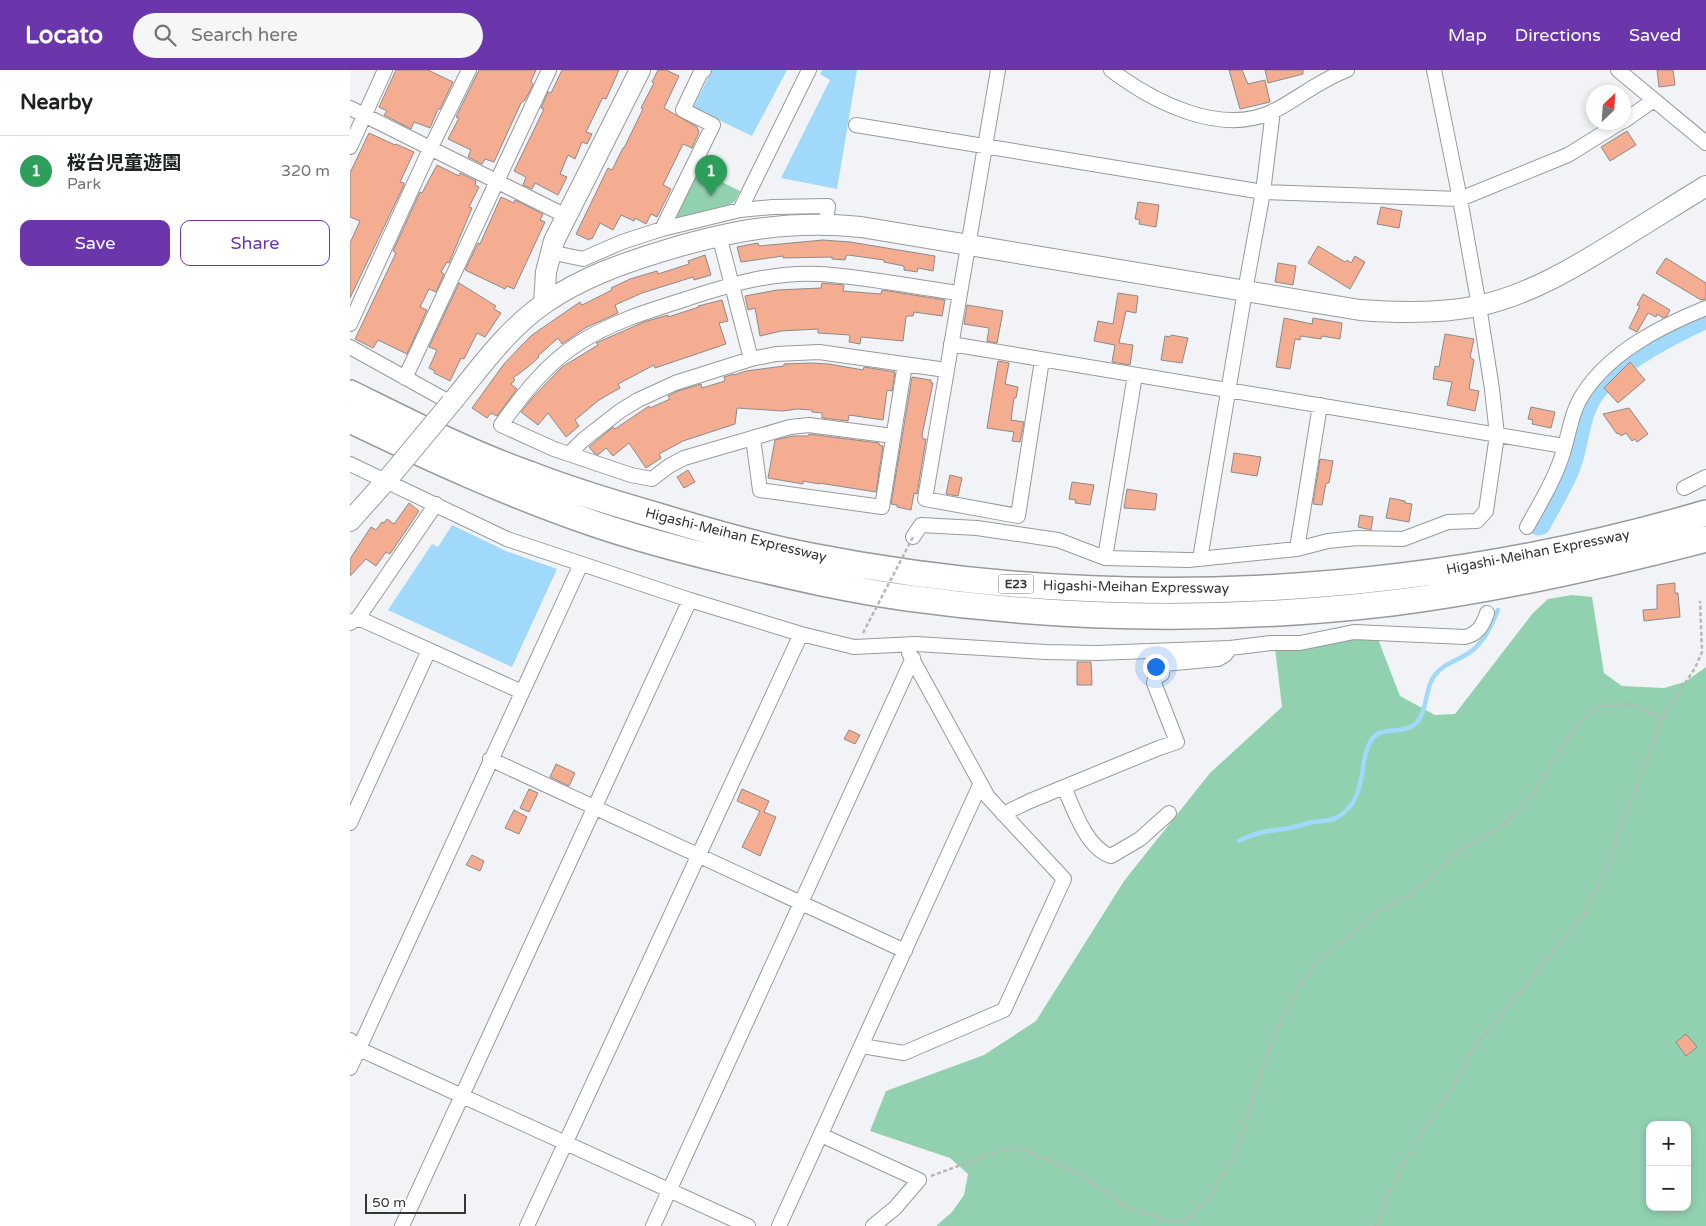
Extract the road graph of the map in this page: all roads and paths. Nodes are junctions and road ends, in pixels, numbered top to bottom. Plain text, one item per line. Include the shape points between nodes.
1 (385, 70) edge
2 (469, 70) edge
3 (549, 70) edge
4 (640, 70) edge
5 (704, 70) edge
6 (809, 70) edge
7 (998, 70) edge
8 (1129, 70) edge
9 (1347, 70) edge
10 (1434, 70) edge
11 (1618, 70) edge
12 (1113, 71) edge
13 (1654, 100) junction
14 (350, 108) edge
15 (1273, 111) junction
16 (364, 116) junction
17 (1631, 116) edge
18 (856, 125) dead end
19 (1609, 130) edge
20 (1706, 143) edge
21 (985, 146) junction
22 (350, 147) edge
23 (430, 149) junction
24 (496, 181) junction
25 (1706, 186) edge
26 (1263, 192) junction
27 (1460, 199) junction
28 (740, 210) junction
29 (566, 216) junction
30 (826, 224) junction
31 (662, 229) junction
32 (719, 235) junction
33 (968, 244) junction
34 (550, 252) junction
35 (731, 284) junction
36 (1245, 291) junction
37 (959, 293) junction
38 (544, 304) junction
39 (1479, 306) junction
40 (1706, 308) edge
41 (350, 324) edge
42 (951, 344) junction
43 (350, 347) edge
44 (751, 359) junction
45 (1042, 360) junction
46 (905, 364) junction
47 (946, 370) junction
48 (1135, 375) junction
49 (405, 378) junction
50 (1228, 390) junction
51 (350, 393) edge
52 (451, 403) junction
53 (1320, 405) junction
54 (350, 420) edge
55 (1498, 435) junction
56 (894, 436) junction
57 (753, 438) junction
58 (1564, 446) junction
59 (569, 454) junction
60 (350, 464) edge
61 (390, 477) junction
62 (1706, 477) edge
63 (1684, 488) dead end
64 (436, 504) junction
65 (1706, 514) edge
66 (350, 521) edge
67 (1527, 528) dead end
68 (914, 537) joint
69 (1706, 539) edge
70 (1297, 549) junction
71 (1105, 558) junction
72 (1200, 559) junction
73 (581, 564) junction
74 (690, 600) junction
75 (1700, 601) dead end
76 (1487, 614) dead end
77 (354, 621) edge
78 (862, 633) dead end
79 (801, 634) junction
80 (903, 645) junction
81 (1230, 648) junction
82 (430, 650) junction
83 (913, 658) junction
84 (522, 692) junction
85 (1662, 718) junction
86 (490, 759) junction
87 (980, 786) junction
88 (1064, 787) junction
89 (595, 808) junction
90 (1169, 813) dead end
91 (1003, 814) junction
92 (350, 823) edge
93 (698, 855) junction
94 (801, 903) junction
95 (905, 950) junction
96 (355, 1044) edge
97 (862, 1046) junction
98 (350, 1068) edge
99 (463, 1096) junction
100 (821, 1135) junction
101 (566, 1143) junction
102 (919, 1180) junction
103 (670, 1189) junction
104 (402, 1226) edge
105 (527, 1226) edge
106 (653, 1226) edge
107 (748, 1226) edge
108 (779, 1226) edge
109 (873, 1226) edge
110 (1375, 1226) edge

1 - 16 street
2 - 23 street
3 - 24 street
4 - 29 street
5 - 31 street via 683,110 713,125
6 - 28 street
7 - 21 street
8 - 12 street
9 - 15 street
10 - 27 street
11 - 13 street
12 - 15 street via 1137,88 1179,108 1212,118 1246,120
13 - 17 street
13 - 20 street
14 - 16 street
15 - 26 street
16 - 22 street
16 - 23 street
18 - 21 street
19 - 27 street via 1568,155
21 - 26 street
21 - 33 street
23 - 24 street
23 - 41 street
24 - 29 street
24 - 49 street
25 - 39 street via 1568,270 1519,293
26 - 27 street
26 - 36 street
27 - 39 street
28 - 30 street via 828,206
28 - 31 street
29 - 34 street
30 - 32 street via 755,228
30 - 33 street
31 - 34 street via 583,259
32 - 35 street
32 - 38 street via 593,275
33 - 36 street
33 - 37 street
34 - 38 street
35 - 37 street via 819,274
35 - 44 street
35 - 59 street via 606,328 578,344 538,378 501,425
36 - 39 street via 1360,310 1443,310
36 - 50 street
37 - 42 street
38 - 52 street via 512,331
39 - 55 street
40 - 58 street via 1638,342 1605,368 1583,394 1569,424
42 - 45 street
42 - 47 street
43 - 49 street
44 - 46 street via 819,352
44 - 59 street via 675,383 638,400
45 - 47 street via 1018,516 925,500
45 - 48 street
46 - 47 street
46 - 56 street
48 - 50 street
48 - 71 street
49 - 52 street
50 - 53 street
50 - 72 street
51 - 65 highway, Higashi-Meihan Expressway / E23 via 464,448 527,474 697,528 854,564 1054,588 1251,589 1347,582 1585,546
52 - 61 street, bridge
53 - 55 street
53 - 70 street
54 - 69 highway, Higashi-Meihan Expressway / E23 via 525,499 690,552 847,588 1010,609 1089,614 1243,614 1392,603 1594,568
55 - 58 street
55 - 70 street via 1486,512 1477,521 1448,522 1404,539 1357,538
56 - 57 street via 809,425
56 - 57 street via 882,507 760,490
57 - 59 street via 684,458 652,479
58 - 67 street via 1562,459
60 - 61 street
61 - 64 street
61 - 66 street
62 - 63 street
64 - 73 street via 507,538
64 - 77 street
68 - 71 street via 921,524 977,528 1058,540
68 - 78 path, bridge
70 - 72 street
71 - 72 street
73 - 74 street
73 - 84 street
74 - 79 street
74 - 89 street
75 - 85 path via 1702,652
76 - 81 street via 1478,630 1465,637 1354,632 1300,643
77 - 82 street
79 - 80 street via 854,647
79 - 93 street
80 - 81 street via 1096,653
80 - 83 street
81 - 88 street via 1218,659 1164,664 1162,674 1155,678 1154,683 1177,742
82 - 84 street
82 - 92 street
83 - 87 street
83 - 94 street
84 - 86 street
85 - 102 path via 1630,704 1601,706 1593,710 1575,728 1535,790 1515,814 1499,828 1459,850 1408,896 1380,911 1320,958 1299,986 1274,1036 1235,1154 1210,1197 1186,1220 1170,1221 1128,1208 1083,1176 1022,1149 1004,1149
85 - 110 path via 1612,856 1584,914 1476,1044 1452,1088 1422,1132 1390,1190
86 - 89 street
86 - 96 street
87 - 91 street
87 - 95 street
88 - 90 street via 1094,846 1106,855 1111,856 1140,839
88 - 91 street
89 - 93 street
89 - 99 street
91 - 97 street via 1064,879 1004,1010 904,1053
93 - 94 street
93 - 101 street
94 - 95 street
94 - 103 street
95 - 97 street
96 - 98 street
96 - 99 street
97 - 100 street
99 - 101 street
99 - 104 street
100 - 102 street
100 - 108 street
101 - 103 street
101 - 105 street
102 - 109 street via 895,1208
103 - 106 street
103 - 107 street

